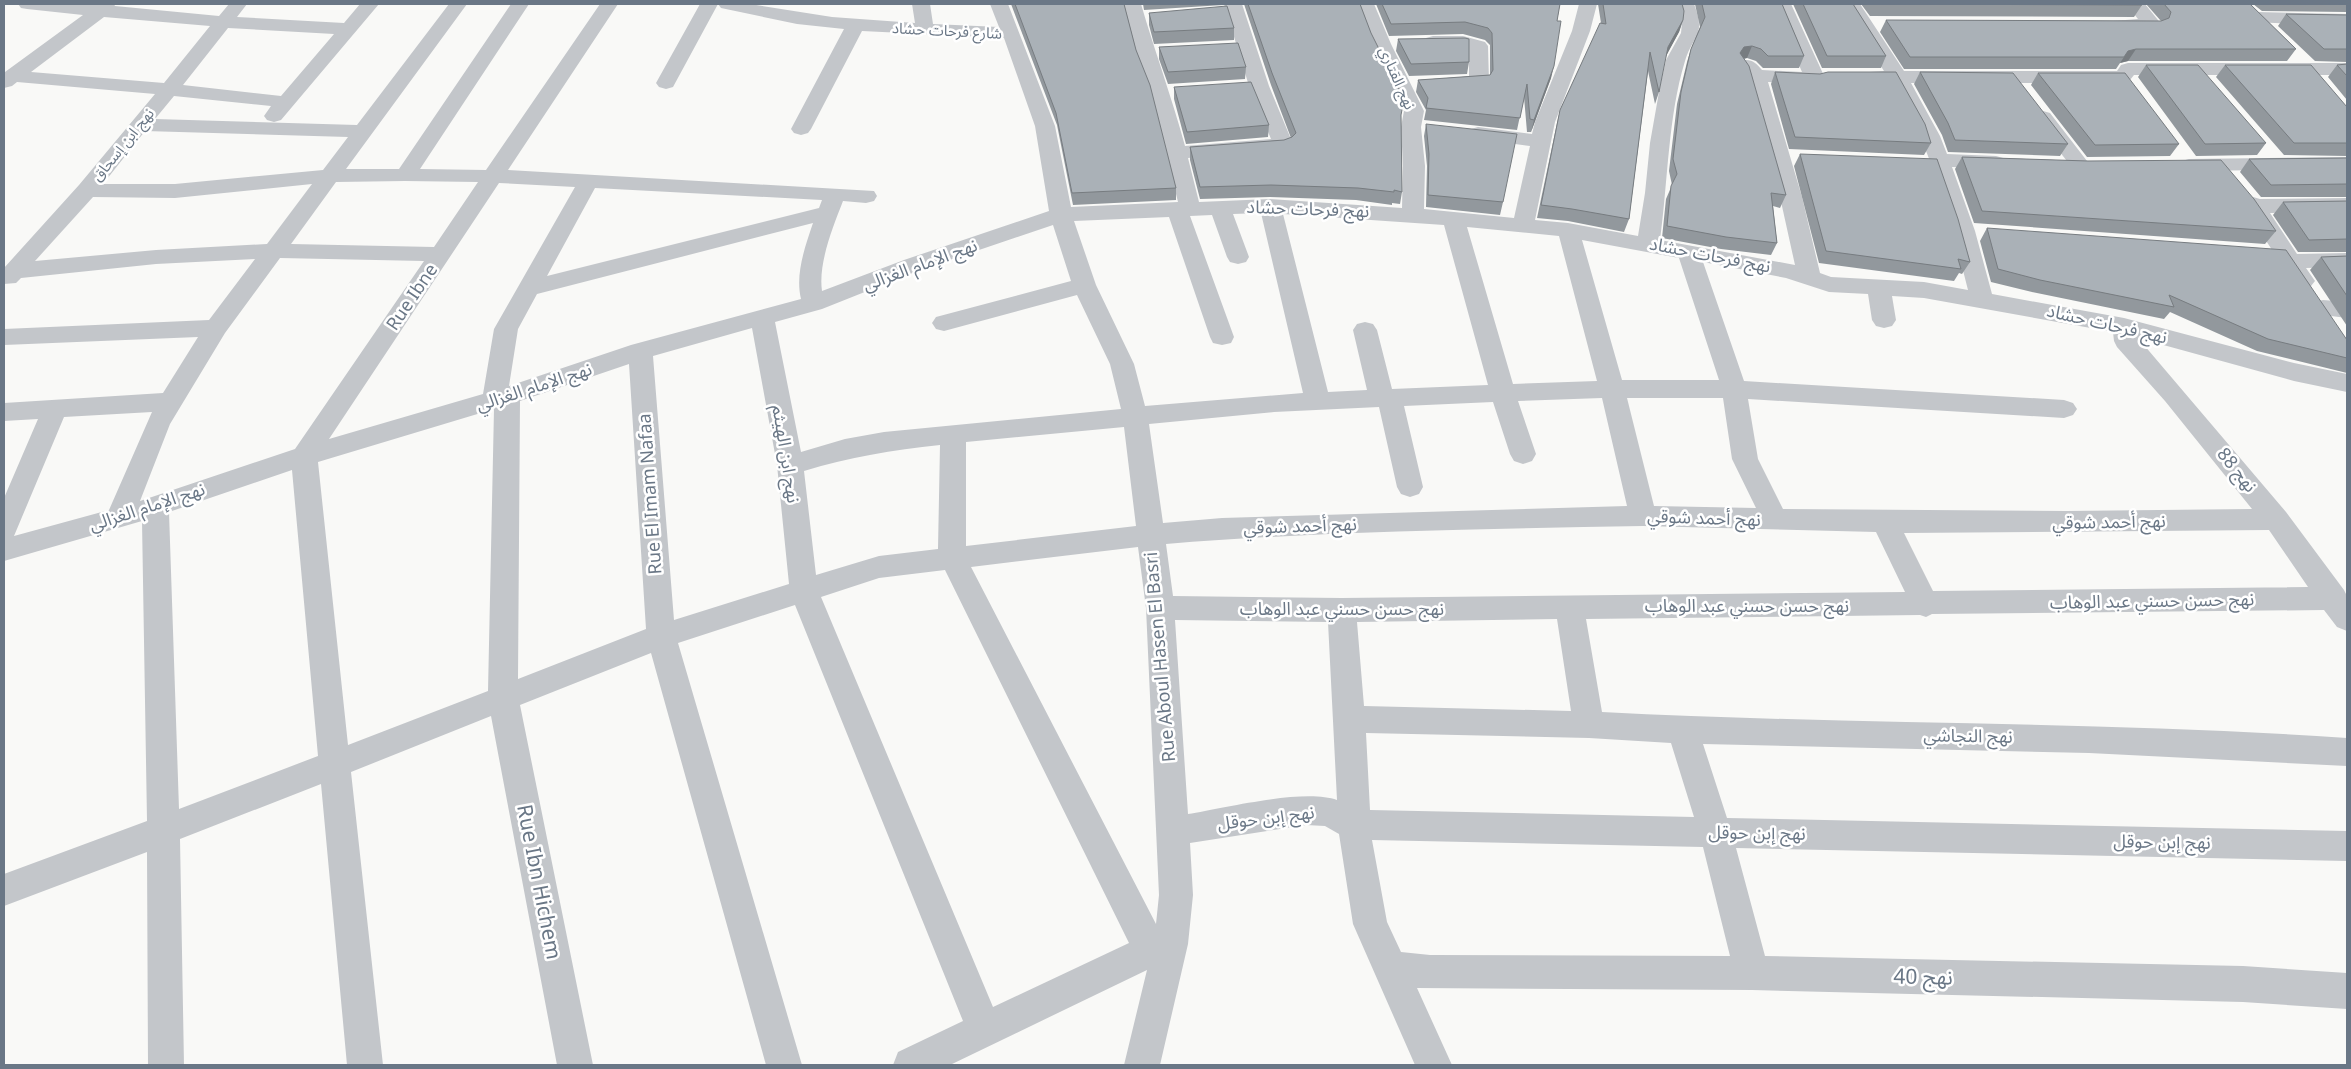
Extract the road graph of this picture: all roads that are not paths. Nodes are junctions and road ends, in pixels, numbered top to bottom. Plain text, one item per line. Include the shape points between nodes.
1 (27, 4) edge
2 (238, 4) edge
3 (370, 4) edge
4 (458, 4) edge
5 (520, 4) edge
6 (609, 4) edge
7 (709, 4) edge
8 (727, 4) edge
9 (921, 4) edge
10 (1365, 4) edge
11 (1588, 4) edge
12 (1685, 4) edge
13 (1782, 4) edge
14 (1851, 4) edge
15 (2135, 4) edge
16 (2242, 4) edge
17 (1002, 5) edge
18 (104, 8) edge
19 (1228, 9) edge
20 (1142, 13) edge
21 (2256, 18) junction
22 (2347, 20) edge
23 (224, 22) junction
24 (1864, 24) junction
25 (1889, 25) edge
26 (2098, 25) edge
27 (2138, 25) junction
28 (856, 26) junction
29 (347, 29) junction
30 (925, 30) junction
31 (1011, 34) junction
32 (1400, 43) junction
33 (2154, 43) edge
34 (2308, 68) junction
35 (2196, 69) junction
36 (2347, 69) edge
37 (2012, 76) junction
38 (1898, 77) junction
39 (1830, 78) junction
40 (8, 80) edge
41 (666, 83) dead end
42 (1417, 84) junction
43 (2321, 84) edge
44 (169, 89) junction
45 (2214, 90) edge
46 (285, 102) junction
47 (139, 125) junction
48 (265, 127) junction
49 (1411, 127) junction
50 (801, 129) dead end
51 (1433, 129) edge
52 (363, 131) junction
53 (1460, 132) edge
54 (1541, 141) junction
55 (2258, 142) edge
56 (1176, 153) junction
57 (2181, 160) edge
58 (1932, 162) junction
59 (2014, 163) edge
60 (2052, 164) edge
61 (2278, 164) junction
62 (2347, 164) edge
63 (2220, 165) junction
64 (405, 175) junction
65 (328, 176) junction
66 (492, 176) junction
67 (588, 182) junction
68 (87, 190) junction
69 (866, 196) dead end
70 (831, 204) junction
71 (1270, 206) junction
72 (2254, 206) junction
73 (2347, 206) edge
74 (1220, 208) junction
75 (1184, 209) junction
76 (1413, 215) junction
77 (1061, 216) junction
78 (1453, 218) junction
79 (1523, 225) junction
80 (1568, 230) junction
81 (1648, 244) junction
82 (275, 251) junction
83 (1688, 252) junction
84 (2256, 252) edge
85 (442, 254) junction
86 (1238, 257) dead end
87 (2287, 257) junction
88 (2347, 260) edge
89 (1079, 271) junction
90 (1809, 276) junction
91 (9, 277) edge
92 (1879, 288) junction
93 (527, 289) junction
94 (1982, 299) junction
95 (814, 303) junction
96 (2323, 308) junction
97 (2347, 310) edge
98 (762, 318) junction
99 (1884, 320) dead end
100 (944, 323) dead end
101 (2124, 326) junction
102 (216, 328) junction
103 (1365, 330) dead end
104 (2337, 331) edge
105 (4, 336) edge
106 (1222, 337) dead end
107 (640, 352) junction
108 (2347, 383) edge
109 (1612, 389) junction
110 (1734, 389) junction
111 (1503, 393) junction
112 (501, 398) junction
113 (1386, 399) junction
114 (1318, 401) junction
115 (170, 402) junction
116 (55, 408) junction
117 (2064, 409) dead end
118 (4, 412) edge
119 (1135, 416) junction
120 (953, 434) junction
121 (1523, 454) dead end
122 (304, 456) junction
123 (790, 465) junction
124 (1410, 487) dead end
125 (155, 506) junction
126 (1644, 516) junction
127 (119, 518) junction
128 (2276, 519) junction
129 (1775, 520) junction
130 (1885, 522) junction
131 (4, 529) edge
132 (1141, 536) junction
133 (4, 550) edge
134 (952, 557) junction
135 (804, 591) junction
136 (1926, 604) junction
137 (1570, 607) junction
138 (1160, 608) junction
139 (2340, 608) edge
140 (1342, 610) junction
141 (661, 636) junction
142 (503, 698) junction
143 (1350, 719) junction
144 (1589, 725) junction
145 (1683, 730) junction
146 (2347, 752) edge
147 (333, 764) junction
148 (1354, 825) junction
149 (163, 829) junction
150 (1172, 831) junction
151 (1715, 832) junction
152 (2347, 846) edge
153 (4, 890) edge
154 (1161, 947) junction
155 (1391, 969) junction
156 (1752, 973) junction
157 (2347, 990) edge
158 (985, 1030) junction
159 (166, 1065) edge
160 (365, 1065) edge
161 (575, 1065) edge
162 (784, 1065) edge
163 (911, 1065) edge
164 (1142, 1065) edge
165 (1434, 1065) edge

1 - 18 street
2 - 23 street, نهج ابن إسحاق
3 - 29 street
4 - 52 street
5 - 64 street
6 - 66 street, Rue Ibne
7 - 41 street
8 - 28 street, شارع فرحات حشاد via 768,15
9 - 30 street
10 - 32 street, نهج القتاري
11 - 54 street
12 - 81 street via 1691,23 1690,33 1676,60 1660,143
13 - 39 street
14 - 24 street
15 - 27 street via 2153,24
16 - 21 street
17 - 31 street
18 - 23 street
18 - 40 street
19 - 56 street via 1249,87 1286,152
20 - 56 street via 1157,52 1148,62 1170,92
21 - 22 street
21 - 34 street
23 - 29 street
23 - 44 street, نهج ابن إسحاق
24 - 25 street
24 - 38 street
26 - 27 street
27 - 33 street
28 - 30 street, شارع فرحات حشاد
28 - 50 street
29 - 46 street
30 - 31 street, شارع فرحات حشاد
31 - 77 street, شارع فرحات حشاد via 1045,126
32 - 42 street, نهج القتاري
32 - 42 street via 1463,42 1478,46 1479,82
34 - 35 street
34 - 36 street
34 - 43 street
35 - 37 street via 2128,69 2129,83
35 - 45 street
37 - 38 street
37 - 60 street via 2089,165
38 - 39 street
38 - 58 street via 1919,112
39 - 90 street via 1751,71 1789,157
40 - 44 street
42 - 49 street, نهج القتاري
44 - 46 street
44 - 47 street, نهج ابن إسحاق
46 - 48 street
47 - 48 street
47 - 68 street, نهج ابن إسحاق
48 - 52 street
49 - 51 street
49 - 76 street, نهج القتاري
52 - 65 street
53 - 54 street
54 - 79 street
55 - 61 street
56 - 75 street
57 - 63 street
58 - 59 street
58 - 94 street via 1974,232
61 - 62 street
61 - 63 street
63 - 72 street
64 - 65 street
64 - 66 street
65 - 68 street via 175,191
65 - 82 street
66 - 67 street
66 - 85 street, Rue Ibne
67 - 70 street
67 - 93 street, Rue Ibn Hichem
68 - 91 street, نهج ابن إسحاق
69 - 70 street
70 - 93 street
70 - 95 street via 810,284
71 - 74 street, نهج فرحات حشاد
71 - 76 street, نهج فرحات حشاد
71 - 114 street
72 - 73 street
72 - 87 street
74 - 75 street, نهج فرحات حشاد
74 - 86 street
75 - 77 street, نهج فرحات حشاد
75 - 106 street
76 - 78 street, نهج فرحات حشاد
77 - 89 street, شارع فرحات حشاد
77 - 95 street, نهج الإمام الغزالي via 920,262
78 - 79 street, نهج فرحات حشاد
78 - 111 street
79 - 80 street, نهج فرحات حشاد
80 - 81 street, نهج فرحات حشاد
80 - 109 street
81 - 83 street, نهج فرحات حشاد
82 - 85 street
82 - 91 street via 156,257
82 - 102 street
83 - 90 street, نهج فرحات حشاد
83 - 110 street
84 - 87 street
85 - 122 street, Rue Ibne
87 - 88 street
87 - 96 street
89 - 100 street
89 - 119 street, Rue Aboul Hasen El Basri via 1122,364
90 - 92 street, نهج فرحات حشاد via 1829,284
92 - 94 street, نهج فرحات حشاد via 1924,290
92 - 99 street
93 - 112 street, Rue Ibn Hichem via 506,329 502,344
94 - 101 street, نهج فرحات حشاد
95 - 98 street, نهج الإمام الغزالي
96 - 97 street
96 - 104 street
98 - 107 street, نهج الإمام الغزالي
98 - 123 street, نهج ابن الهيثم
101 - 108 street, نهج فرحات حشاد
101 - 128 street, نهج 88 via 2126,341
102 - 105 street
102 - 115 street
103 - 113 street
107 - 112 street, نهج الإمام الغزالي
107 - 141 street, Rue El Imam Nafaa
109 - 110 street
109 - 111 street
109 - 126 street
110 - 117 street
110 - 129 street via 1745,459
111 - 113 street
111 - 121 street
112 - 122 street, نهج الإمام الغزالي
112 - 142 street, Rue Ibn Hichem
113 - 114 street
113 - 124 street
114 - 119 street
115 - 116 street
115 - 127 street via 158,423
116 - 118 street
116 - 131 street
119 - 120 street
119 - 132 street, Rue Aboul Hasen El Basri
120 - 123 street via 884,441
120 - 134 street
122 - 125 street, نهج الإمام الغزالي
122 - 147 street
123 - 135 street, نهج ابن الهيثم
125 - 127 street, نهج الإمام الغزالي
125 - 149 street
126 - 129 street, نهج أحمد شوقي
126 - 132 street, نهج أحمد شوقي via 1222,529
127 - 133 street, نهج الإمام الغزالي
128 - 130 street, نهج أحمد شوقي
128 - 139 street, نهج 88
129 - 130 street, نهج أحمد شوقي
130 - 136 street
132 - 134 street, نهج أحمد شوقي
132 - 138 street, Rue Aboul Hasen El Basri
134 - 135 street, نهج أحمد شوقي via 858,572
134 - 154 street
135 - 141 street, نهج أحمد شوقي
135 - 158 street, نهج ابن الهيثم
136 - 137 street, نهج حسن حسني عبد الوهاب
136 - 139 street, نهج حسن حسني عبد الوهاب
137 - 140 street, نهج حسن حسني عبد الوهاب
137 - 144 street
138 - 140 street, نهج حسن حسني عبد الوهاب
138 - 150 street, Rue Aboul Hasen El Basri
140 - 143 street
141 - 142 street, نهج أحمد شوقي
141 - 162 street, Rue El Imam Nafaa
142 - 147 street, نهج أحمد شوقي
142 - 161 street, Rue Ibn Hichem
143 - 144 street, نهج النجاشي
143 - 148 street
144 - 145 street, نهج النجاشي
145 - 146 street, نهج النجاشي via 2089,739
145 - 151 street
147 - 149 street, نهج أحمد شوقي
147 - 160 street
148 - 150 street, نهج إبن حوقل via 1329,812 1306,810
148 - 151 street, نهج إبن حوقل
148 - 155 street via 1370,924
149 - 153 street, نهج أحمد شوقي
149 - 159 street
150 - 154 street, Rue Aboul Hasen El Basri via 1176,895
151 - 152 street, نهج إبن حوقل
151 - 156 street
154 - 158 street
154 - 164 street, Rue Aboul Hasen El Basri
155 - 156 street, نهج 40
155 - 165 street
156 - 157 street, نهج 40 via 2243,984
158 - 163 street

